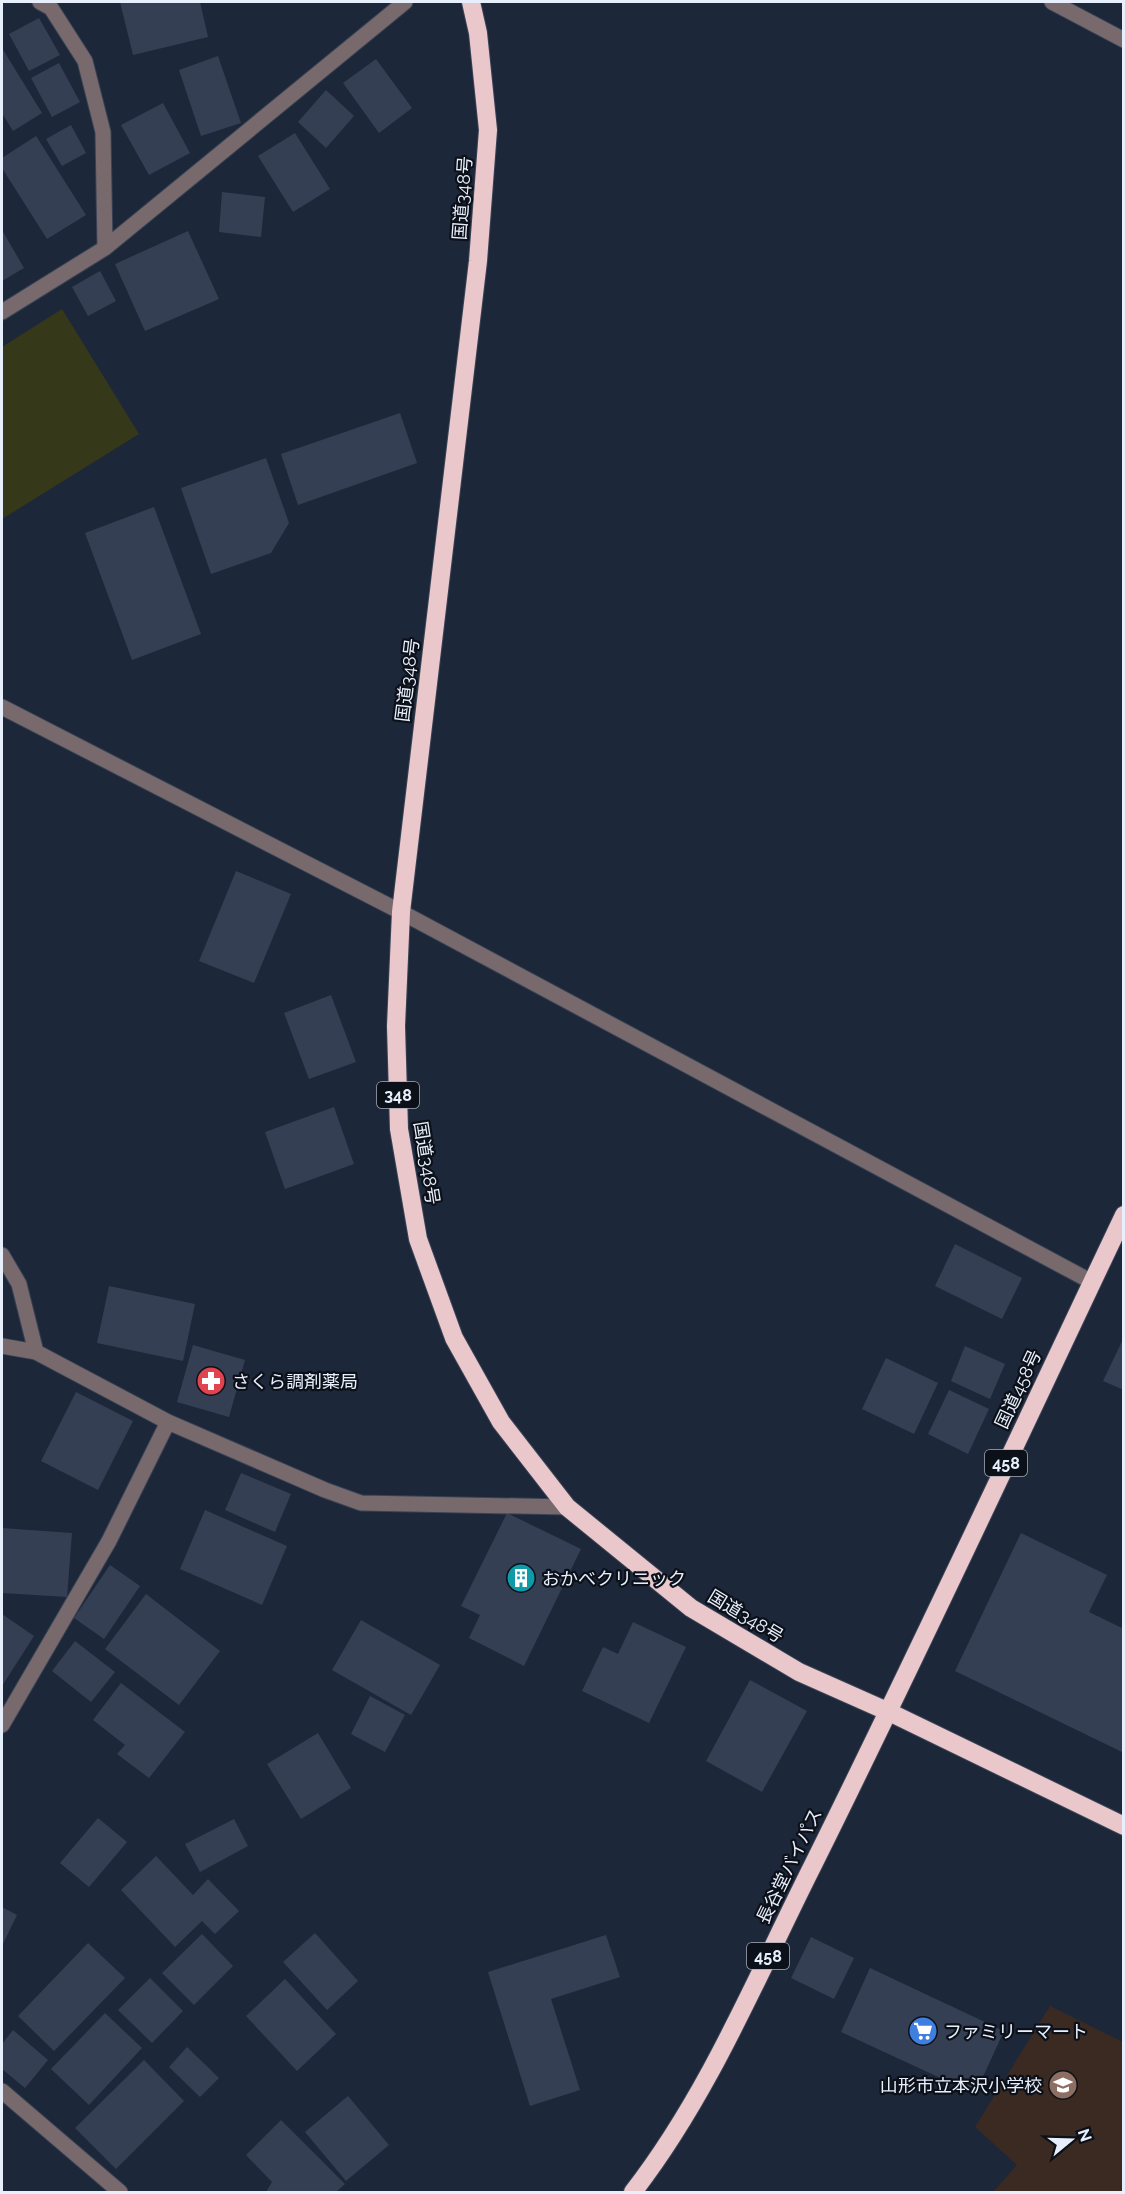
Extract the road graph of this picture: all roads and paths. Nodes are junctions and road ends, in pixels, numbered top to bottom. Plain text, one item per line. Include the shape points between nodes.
1 (40, 2) edge
2 (405, 2) edge
3 (471, 2) edge
4 (1052, 2) edge
5 (1124, 40) edge
6 (105, 248) junction
7 (2, 312) edge
8 (2, 706) edge
9 (400, 912) junction
10 (1124, 1215) edge
11 (2, 1254) edge
12 (1092, 1282) junction
13 (2, 1346) edge
14 (36, 1352) junction
15 (168, 1422) junction
16 (567, 1507) junction
17 (889, 1712) junction
18 (2, 1725) edge
19 (1124, 1826) edge
20 (2, 2091) edge
21 (120, 2193) edge
22 (633, 2193) edge

1 - 6 lane via 51,8 85,61 103,132
2 - 6 lane
3 - 9 highway, 国道348号 / 348 via 488,130 478,261
4 - 5 lane
6 - 7 lane
8 - 9 lane
9 - 12 lane
9 - 16 highway, 国道348号 / 348 via 396,1026 399,1128 418,1239 454,1338 501,1422
10 - 12 highway, 国道458号 / 458
11 - 14 lane via 20,1284
12 - 17 highway, 国道458号 / 458
13 - 14 lane
14 - 15 lane
15 - 16 lane via 361,1503
15 - 18 lane via 109,1541
16 - 17 highway, 国道348号 / 348 via 691,1608 799,1672
17 - 19 highway, 国道348号 / 348
17 - 22 highway, 長谷堂バイパス / 458 via 695,2101
20 - 21 lane

